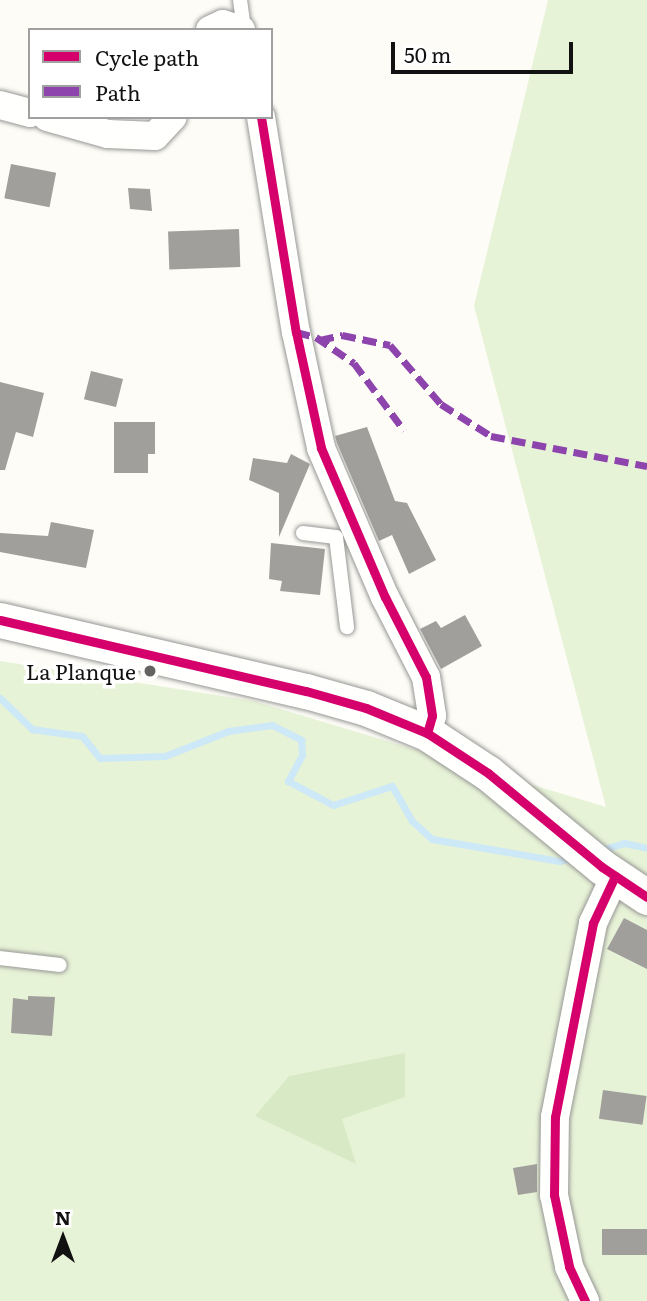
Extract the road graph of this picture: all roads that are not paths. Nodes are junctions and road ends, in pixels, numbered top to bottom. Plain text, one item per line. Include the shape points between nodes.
1 (240, 0) edge
2 (214, 28) edge
3 (237, 28) edge
4 (243, 28) edge
5 (0, 105) edge
6 (28, 112) edge
7 (54, 119) edge
8 (171, 119) edge
9 (261, 119) edge
10 (303, 533) dead end
11 (0, 620) edge
12 (347, 627) dead end
13 (427, 733) junction
14 (608, 871) junction
15 (647, 897) edge
16 (0, 958) edge
17 (61, 965) dead end
18 (585, 1301) edge

1 - 4 lane
2 - 3 street via 223,23
5 - 6 street
7 - 8 street via 108,134 155,136
9 - 13 street via 296,332 321,447 385,597 426,677 432,716
10 - 12 lane via 336,537
11 - 13 street via 306,691 366,708
13 - 14 street via 488,773
14 - 15 street
14 - 18 street via 593,923 555,1117 554,1195 569,1266
16 - 17 lane

